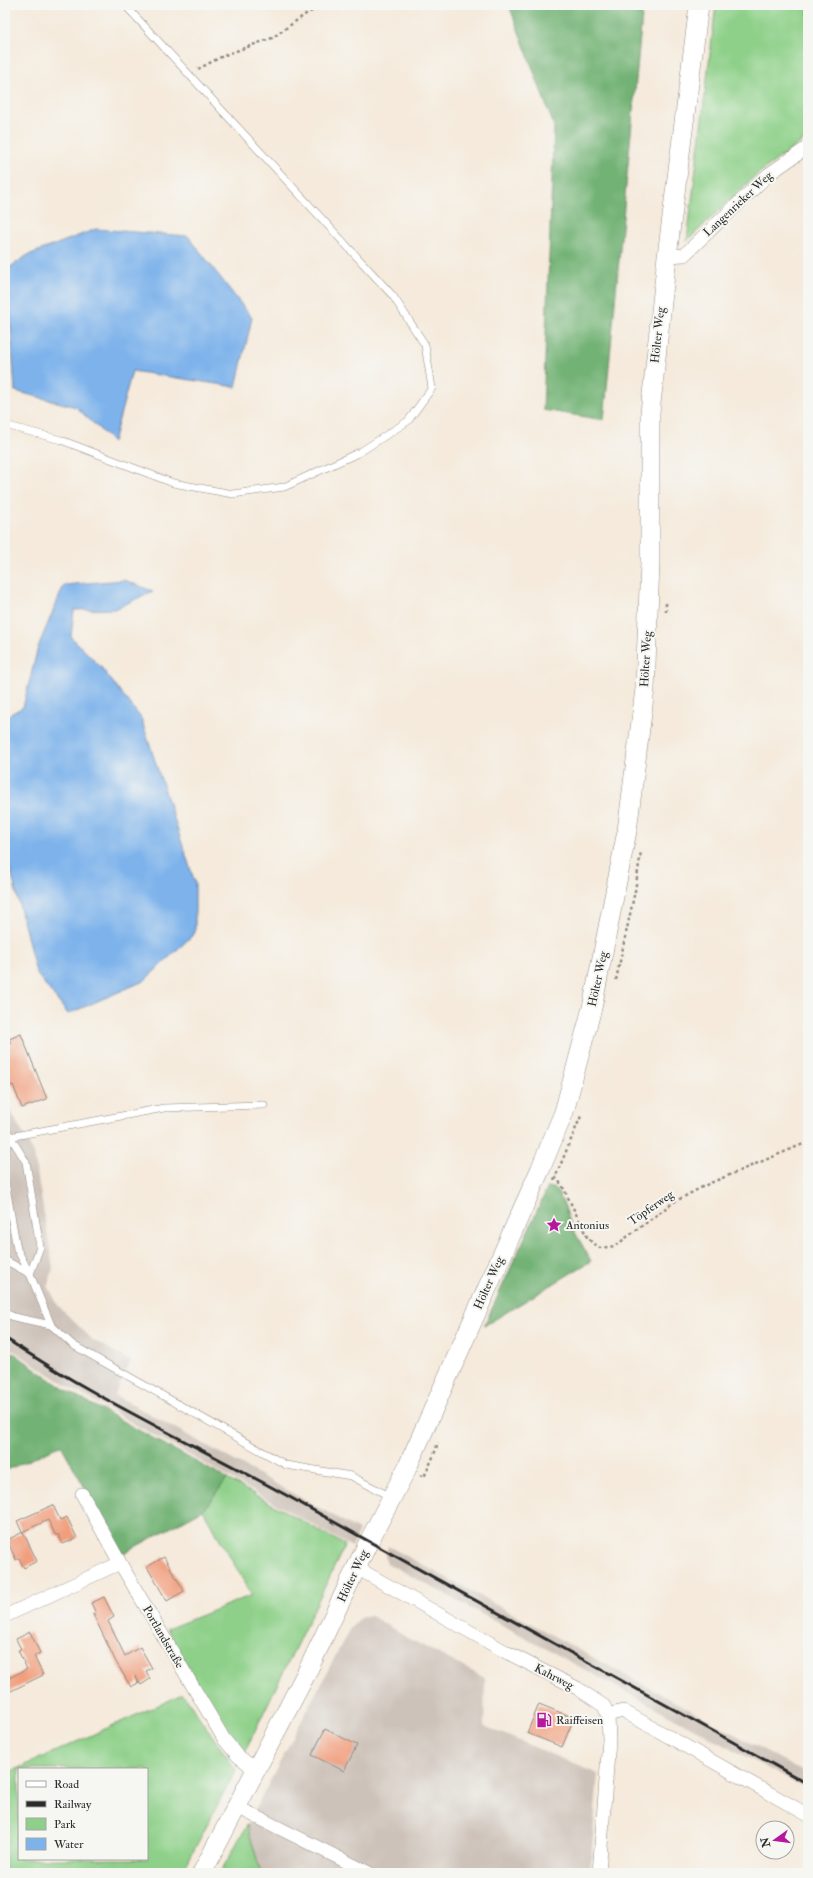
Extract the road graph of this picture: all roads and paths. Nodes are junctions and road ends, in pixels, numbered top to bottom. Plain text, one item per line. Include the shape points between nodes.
1 (125, 5) edge
2 (324, 5) edge
3 (699, 5) edge
4 (189, 74) junction
5 (808, 147) edge
6 (667, 256) junction
7 (5, 425) edge
8 (666, 599) dead end
9 (666, 614) dead end
10 (642, 848) dead end
11 (615, 982) dead end
12 (264, 1105) dead end
13 (582, 1112) dead end
14 (5, 1128) edge
15 (9, 1136) junction
16 (808, 1142) edge
17 (5, 1154) edge
18 (549, 1177) junction
19 (5, 1182) edge
20 (5, 1260) edge
21 (30, 1274) junction
22 (5, 1313) edge
23 (51, 1325) junction
24 (438, 1441) dead end
25 (407, 1468) junction
26 (82, 1494) dead end
27 (393, 1498) junction
28 (120, 1563) junction
29 (357, 1568) junction
30 (5, 1616) edge
31 (608, 1715) junction
32 (256, 1770) junction
33 (237, 1807) junction
34 (808, 1815) edge
35 (202, 1873) edge
36 (369, 1873) edge
37 (599, 1873) edge

1 - 4 lane
2 - 4 path via 306,14 272,38 225,55
3 - 6 main road, Hölter Weg
4 - 7 lane via 393,296 425,345 432,388 408,421 360,452 284,487 233,494 172,483 61,440
5 - 6 street, Langenrieker Weg via 769,174 684,255
6 - 18 main road, Hölter Weg via 650,413 650,563 645,689 627,831 592,1008
8 - 9 path
10 - 11 path
12 - 15 lane via 164,1108
13 - 18 path
14 - 15 lane
15 - 17 lane
15 - 21 lane via 26,1162 40,1247
16 - 18 path, Töpferweg via 708,1184 674,1202 614,1246 600,1248 588,1239 562,1185
18 - 25 main road, Hölter Weg
19 - 21 lane via 16,1249
20 - 21 lane
21 - 23 lane
22 - 23 lane
23 - 27 lane via 73,1345 286,1465 351,1476
24 - 25 path via 424,1477
25 - 27 main road, Hölter Weg
26 - 28 street, Portlandstraße
27 - 29 main road, Hölter Weg
28 - 30 street
28 - 32 street, Portlandstraße via 224,1739 238,1756
29 - 31 street, Kahrweg via 595,1699 604,1706
29 - 32 main road, Hölter Weg
31 - 34 street via 623,1711
31 - 37 street via 609,1740
32 - 33 main road, Hölter Weg
33 - 35 main road, Hölter Weg
33 - 36 street

